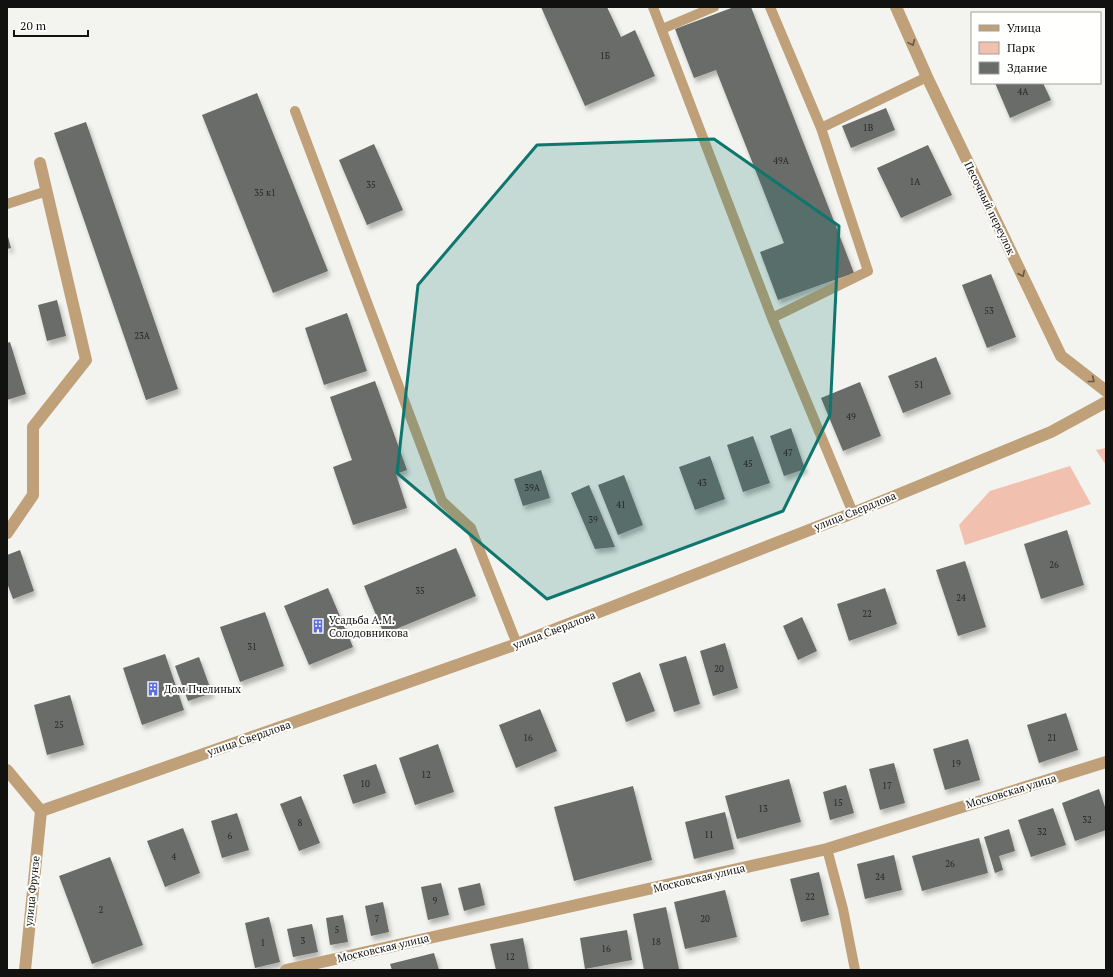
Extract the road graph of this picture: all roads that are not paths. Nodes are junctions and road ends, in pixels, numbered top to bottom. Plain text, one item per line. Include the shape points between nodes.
1 (653, 7) edge
2 (714, 7) edge
3 (770, 7) edge
4 (896, 7) edge
5 (662, 29) junction
6 (927, 77) junction
7 (295, 111) dead end
8 (821, 128) junction
9 (40, 163) dead end
10 (47, 191) junction
11 (7, 204) edge
12 (772, 318) junction
13 (1106, 391) edge
14 (1106, 402) edge
15 (853, 513) junction
16 (7, 533) edge
17 (517, 644) junction
18 (1106, 762) edge
19 (7, 770) edge
20 (41, 811) junction
21 (828, 849) junction
22 (24, 970) edge
23 (286, 970) edge
24 (855, 970) edge

1 - 5 lane
2 - 5 lane
3 - 8 lane
4 -> 6 street, Песочный переулок
5 - 12 lane
6 - 8 lane
6 -> 13 street, Песочный переулок via 1061,356
7 - 17 lane via 442,501 471,528
8 - 12 lane via 868,271
9 - 10 street
10 - 11 lane
10 - 16 street via 86,360 33,427 33,495
12 - 15 lane
14 - 15 street, улица Свердлова via 1051,432
15 - 17 street, улица Свердлова
17 - 20 street, улица Свердлова
18 - 21 street, Московская улица
19 - 20 street
20 - 22 street, улица Фрунзе
21 - 23 street, Московская улица
21 - 24 lane

